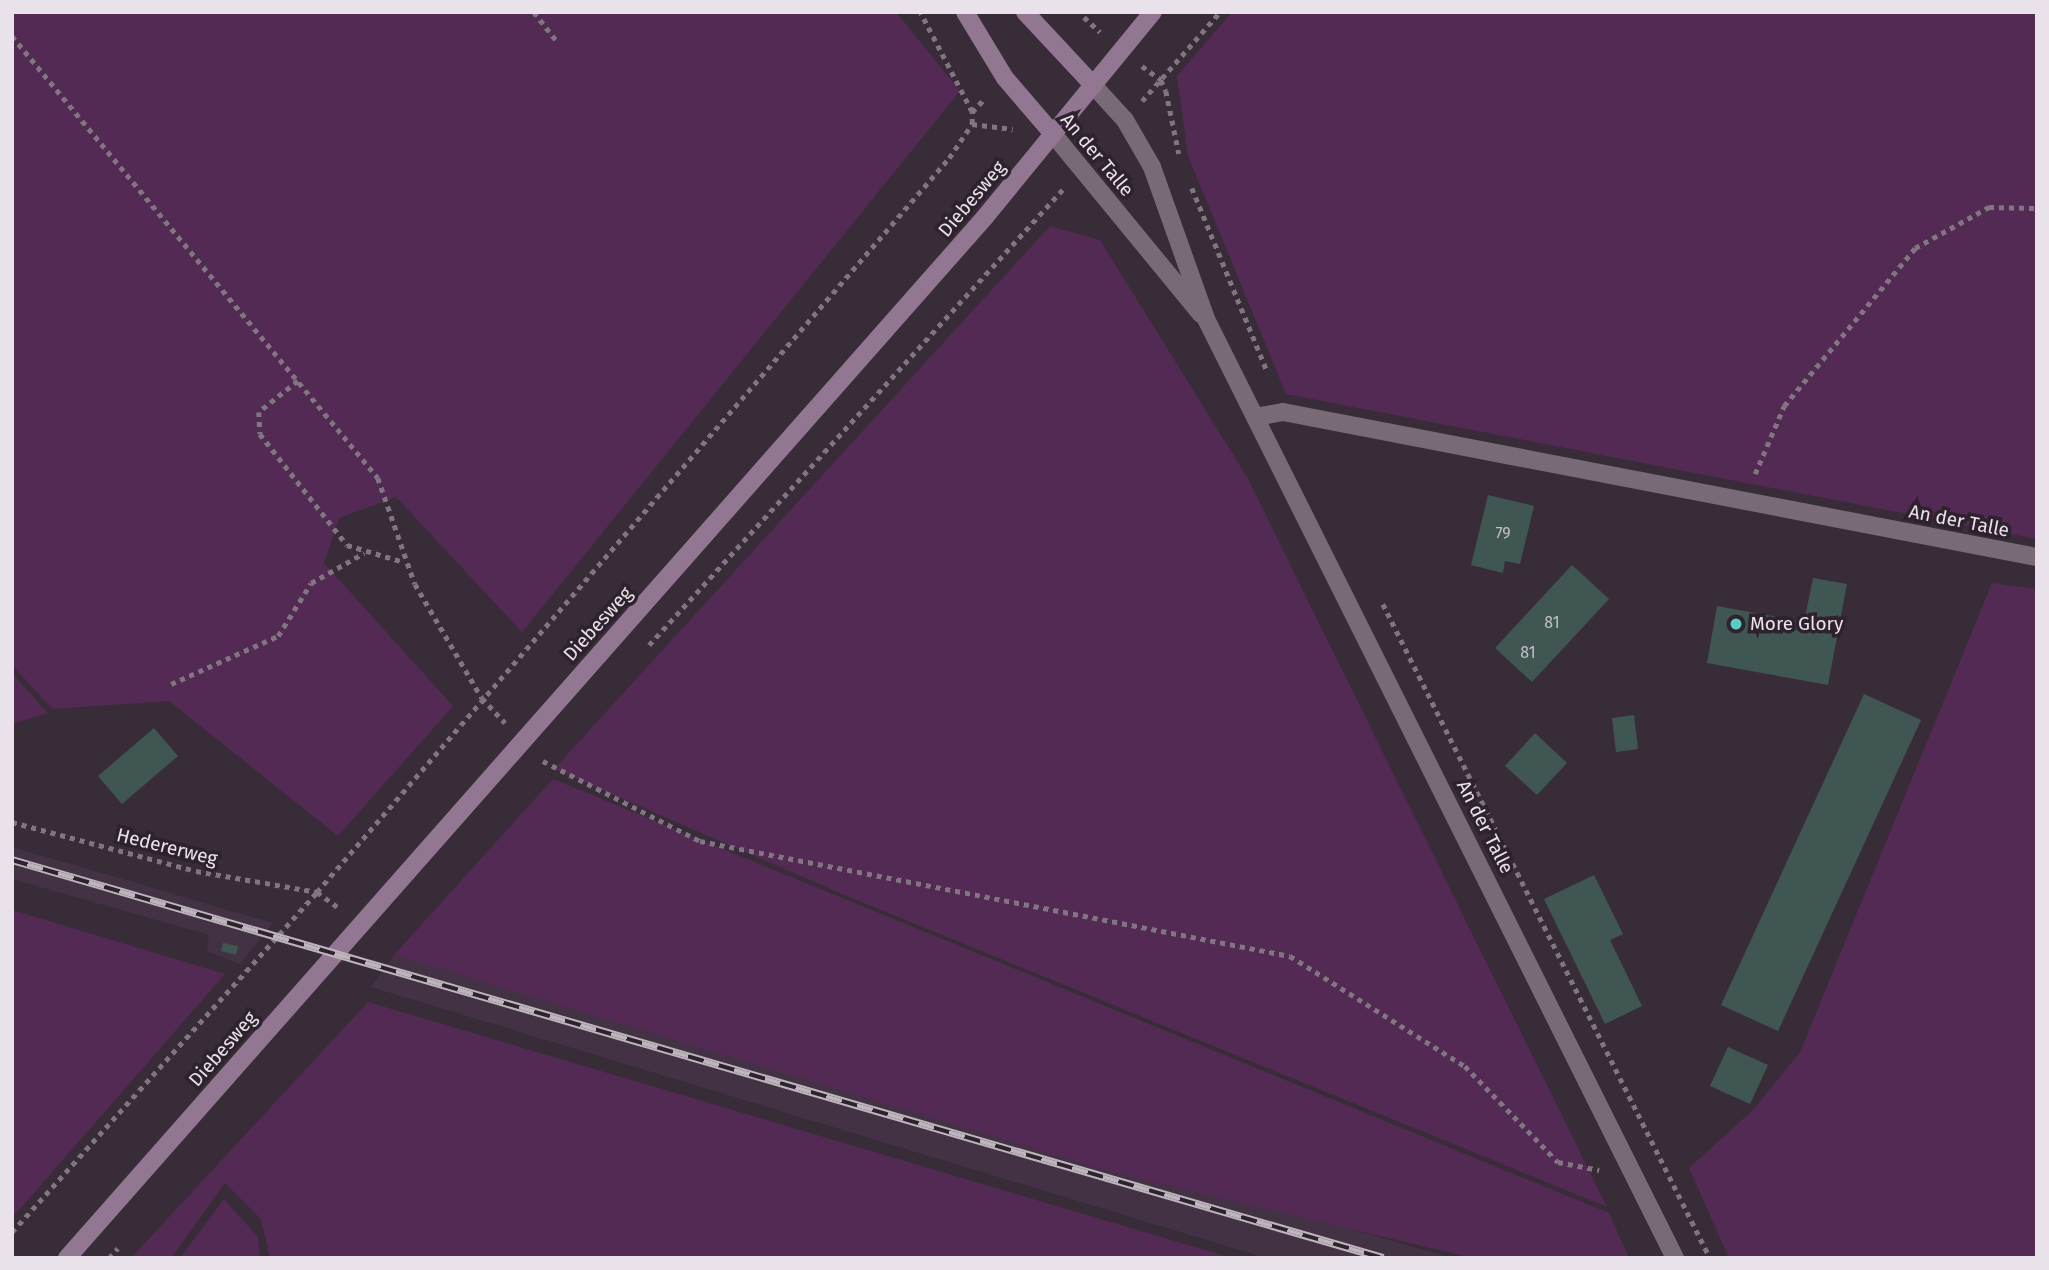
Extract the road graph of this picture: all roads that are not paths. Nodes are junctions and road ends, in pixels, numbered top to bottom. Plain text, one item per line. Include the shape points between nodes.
1 (965, 12) edge
2 (1024, 12) edge
3 (1153, 12) edge
4 (1093, 85) junction
5 (1053, 134) junction
6 (1206, 319) junction
7 (1255, 417) junction
8 (2037, 557) edge
9 (67, 1258) edge
10 (1675, 1258) edge

1 - 5 main road, An der Talle via 1005,78
2 - 4 main road, An der Talle
3 - 4 main road, Diebesweg
4 - 5 main road, Diebesweg
4 - 6 street, An der Talle via 1125,120 1164,194
5 - 6 street, An der Talle
5 - 9 main road, Diebesweg via 967,238
6 - 7 street, An der Talle
7 - 8 street, An der Talle via 1283,412
7 - 10 street, An der Talle

